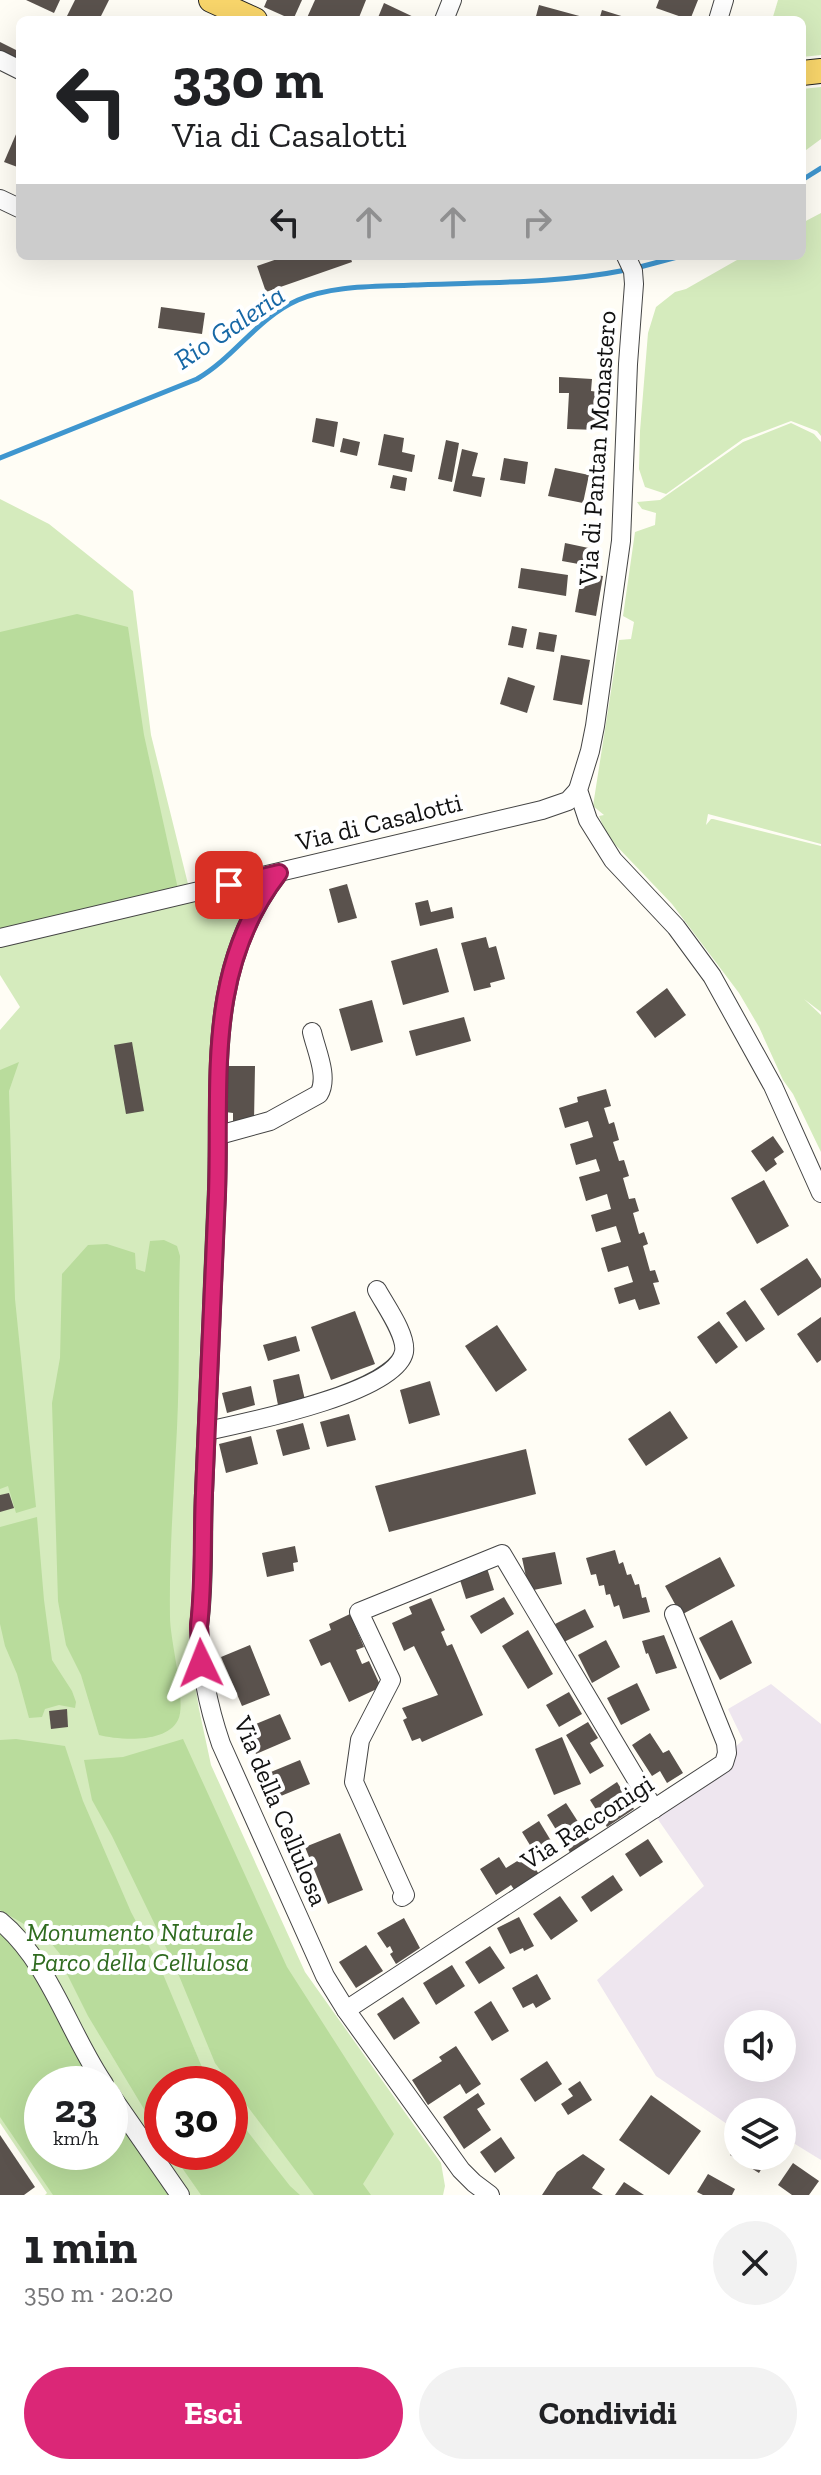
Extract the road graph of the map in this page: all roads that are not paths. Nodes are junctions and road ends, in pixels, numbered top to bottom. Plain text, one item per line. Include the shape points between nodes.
1 (211, 0) edge
2 (246, 16) edge
3 (627, 260) edge
4 (578, 790) junction
5 (279, 873) junction
6 (0, 938) edge
7 (312, 1032) dead end
8 (219, 1135) junction
9 (821, 1193) edge
10 (377, 1290) dead end
11 (207, 1431) junction
12 (674, 1614) dead end
13 (654, 1809) junction
14 (402, 1897) dead end
15 (0, 1921) edge
16 (346, 2010) junction
17 (94, 2066) edge
18 (128, 2120) edge
19 (469, 2189) edge
20 (180, 2195) edge
21 (490, 2195) edge

1 - 2 main road
3 - 4 street, Via di Pantan Monastero via 633,305 621,547 595,726
4 - 5 street, Via di Casalotti via 565,802 542,810
4 - 9 street via 603,847 676,927 712,976 773,1086
5 - 6 street, Via di Casalotti
5 - 8 street, Via della Cellulosa via 246,927 226,988 218,1067
7 - 8 street via 323,1079 319,1094 270,1121
8 - 11 street, Via della Cellulosa
10 - 11 street via 403,1339 397,1363 326,1402
11 - 16 street, Via della Cellulosa via 199,1626 210,1708 226,1757 320,1965
12 - 13 street, Via Racconigi via 727,1753 721,1765
13 - 14 street via 502,1554 359,1612 391,1680 360,1740 354,1782
13 - 16 street, Via Racconigi
15 - 17 street via 32,1957
16 - 19 street, Via della Cellulosa via 461,2170
18 - 20 street
19 - 21 street, Via della Cellulosa

